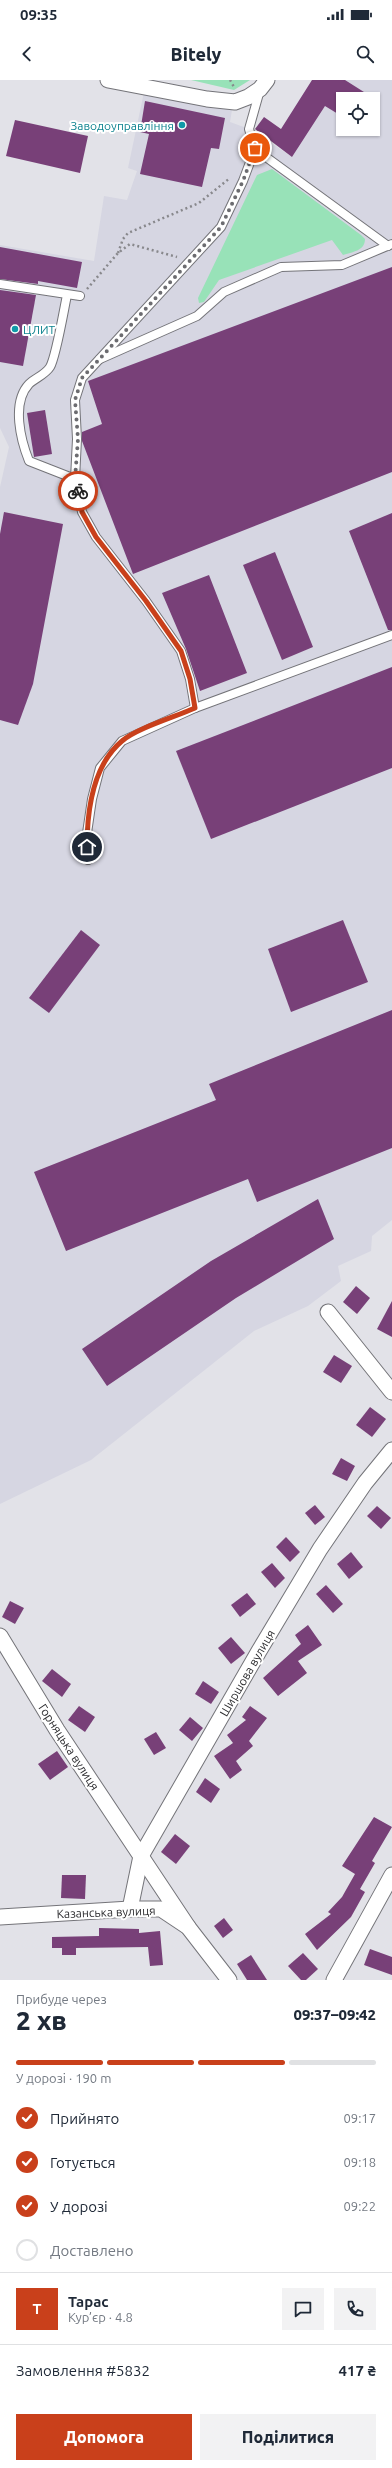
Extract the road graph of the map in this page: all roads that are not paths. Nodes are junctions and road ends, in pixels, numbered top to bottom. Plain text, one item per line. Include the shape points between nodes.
1 (108, 80) edge
2 (263, 85) edge
3 (255, 148) junction
4 (390, 245) edge
5 (0, 284) edge
6 (67, 295) junction
7 (80, 296) road end
8 (96, 361) junction
9 (75, 479) junction
10 (392, 635) edge
11 (195, 708) junction
12 (88, 860) dead end
13 (328, 1312) dead end
14 (392, 1392) edge
15 (392, 1450) edge
16 (0, 1636) edge
17 (141, 1856) junction
18 (392, 1875) edge
19 (130, 1909) junction
20 (0, 1917) edge
21 (188, 1927) junction
22 (229, 1980) edge
23 (334, 1980) edge

1 - 2 street via 235,102
2 - 3 lane via 250,129
3 - 4 lane
3 - 8 lane via 221,227
4 - 8 lane via 342,265 281,267 224,292 197,316
5 - 6 lane
6 - 7 lane
6 - 9 lane via 51,366 41,377 29,384 23,395 20,409 21,436 29,461
8 - 9 lane via 82,378 75,400 78,439
9 - 11 lane via 82,512 96,537 181,651 190,679
10 - 11 lane
11 - 12 lane via 122,741 100,768 87,833
13 - 14 street
15 - 17 street, Ширшова вулиця via 365,1483 329,1536 259,1651
16 - 17 street, Горняцька вулиця via 56,1730
17 - 19 street, Ширшова вулиця
17 - 21 street, Горняцька вулиця
18 - 23 street
19 - 20 street, Казанська вулиця
19 - 21 street, Казанська вулиця via 161,1910
21 - 22 street, Казанська вулиця

